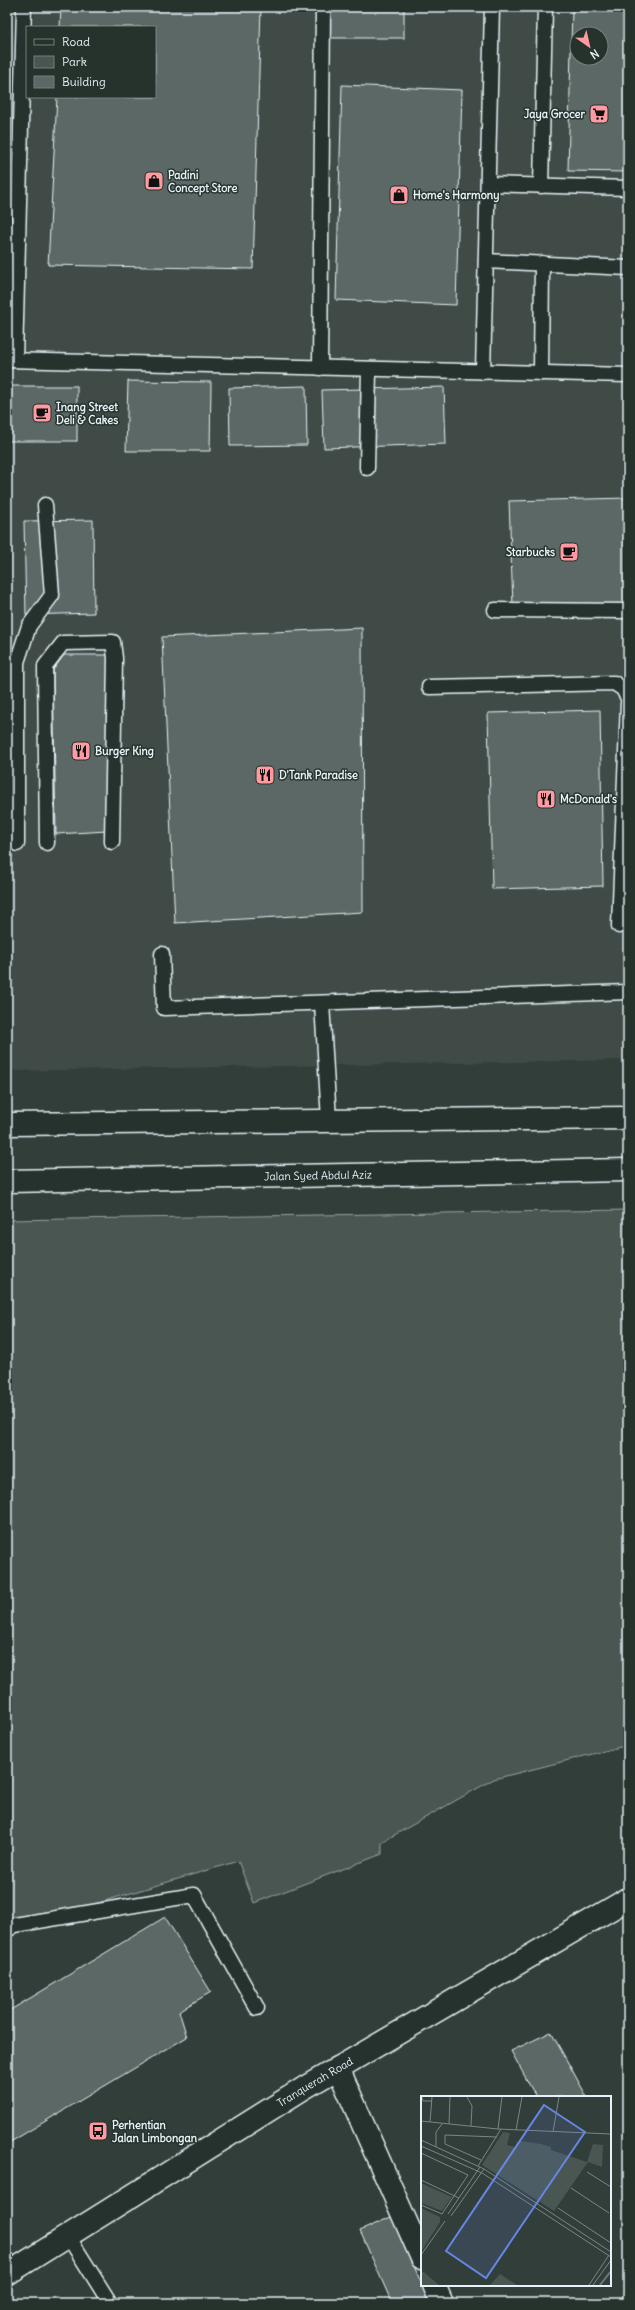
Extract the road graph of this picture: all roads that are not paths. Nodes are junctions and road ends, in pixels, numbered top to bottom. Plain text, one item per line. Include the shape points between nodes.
1 (24, 7) edge
2 (323, 7) edge
3 (492, 7) edge
4 (545, 7) edge
5 (488, 184) junction
6 (541, 186) junction
7 (628, 188) edge
8 (486, 261) junction
9 (542, 263) junction
10 (628, 268) edge
11 (11, 360) edge
12 (320, 368) junction
13 (369, 369) junction
14 (483, 372) junction
15 (541, 373) junction
16 (628, 375) edge
17 (367, 468) dead end
18 (45, 505) dead end
19 (495, 610) dead end
20 (628, 611) edge
21 (429, 687) dead end
22 (628, 698) edge
23 (628, 703) edge
24 (112, 842) dead end
25 (47, 843) dead end
26 (17, 844) dead end
27 (618, 926) dead end
28 (162, 954) dead end
29 (628, 992) edge
30 (322, 1003) junction
31 (628, 1118) edge
32 (329, 1120) junction
33 (7, 1124) edge
34 (628, 1170) edge
35 (7, 1181) edge
36 (628, 1899) edge
37 (7, 1930) edge
38 (257, 2008) dead end
39 (338, 2068) junction
40 (68, 2236) junction
41 (421, 2256) edge
42 (7, 2274) edge
43 (434, 2286) edge
44 (110, 2303) edge
45 (442, 2303) edge

1 - 11 lane
2 - 12 lane
3 - 5 lane
4 - 6 lane
5 - 6 lane
5 - 8 lane
6 - 7 lane
8 - 9 lane
8 - 14 lane
9 - 10 lane
9 - 15 lane
11 - 12 lane
12 - 13 lane
13 - 14 lane
13 - 17 lane
14 - 15 lane
15 - 16 lane
18 - 26 lane via 52,595 29,626 17,662
19 - 20 lane
21 - 22 lane via 614,683 623,689
23 - 27 lane
24 - 25 lane via 115,658 113,642 63,643 45,666
28 - 30 lane via 164,1008
29 - 30 lane
30 - 32 lane
31 - 32 main road
32 - 33 main road
34 - 35 main road, Jalan Syed Abdul Aziz
36 - 39 main road, Tranquerah Road
37 - 38 lane via 15,1925 194,1895
39 - 40 main road, Tranquerah Road
39 - 41 main road
40 - 42 main road, Tranquerah Road
40 - 44 lane
43 - 45 main road

